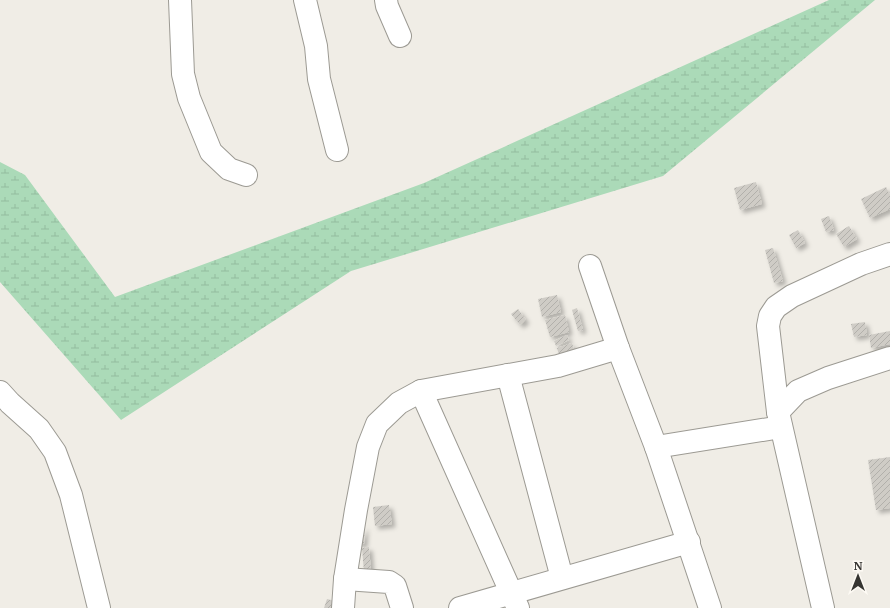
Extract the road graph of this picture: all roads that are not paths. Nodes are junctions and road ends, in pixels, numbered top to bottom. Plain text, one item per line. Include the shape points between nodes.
1 (180, 0) edge
2 (304, 0) edge
3 (386, 0) edge
4 (400, 36) dead end
5 (337, 150) dead end
6 (246, 174) dead end
7 (890, 254) edge
8 (590, 266) dead end
9 (618, 348) junction
10 (890, 358) edge
11 (508, 375) junction
12 (0, 392) edge
13 (421, 392) junction
14 (780, 419) junction
15 (656, 447) junction
16 (689, 542) junction
17 (562, 578) junction
18 (345, 579) junction
19 (514, 601) edge
20 (99, 608) edge
21 (343, 608) edge
22 (402, 608) edge
23 (460, 608) edge
24 (710, 608) edge
25 (824, 608) edge

1 - 6 street via 183,74 189,98 211,152 229,169
2 - 5 street via 316,46 319,79
3 - 4 street
7 - 14 street via 861,264 792,296 776,307 770,316 768,326
8 - 9 street
9 - 11 street via 558,366
9 - 15 street
10 - 14 street via 828,378 798,391
11 - 13 street
11 - 17 street
12 - 20 street via 39,428 55,452 71,494
13 - 18 street via 399,403 377,424 368,447
13 - 19 street
14 - 15 street
14 - 25 street
15 - 16 street
16 - 17 street
16 - 24 street
17 - 19 street
18 - 21 street
18 - 22 street via 389,582 395,586
19 - 23 street

